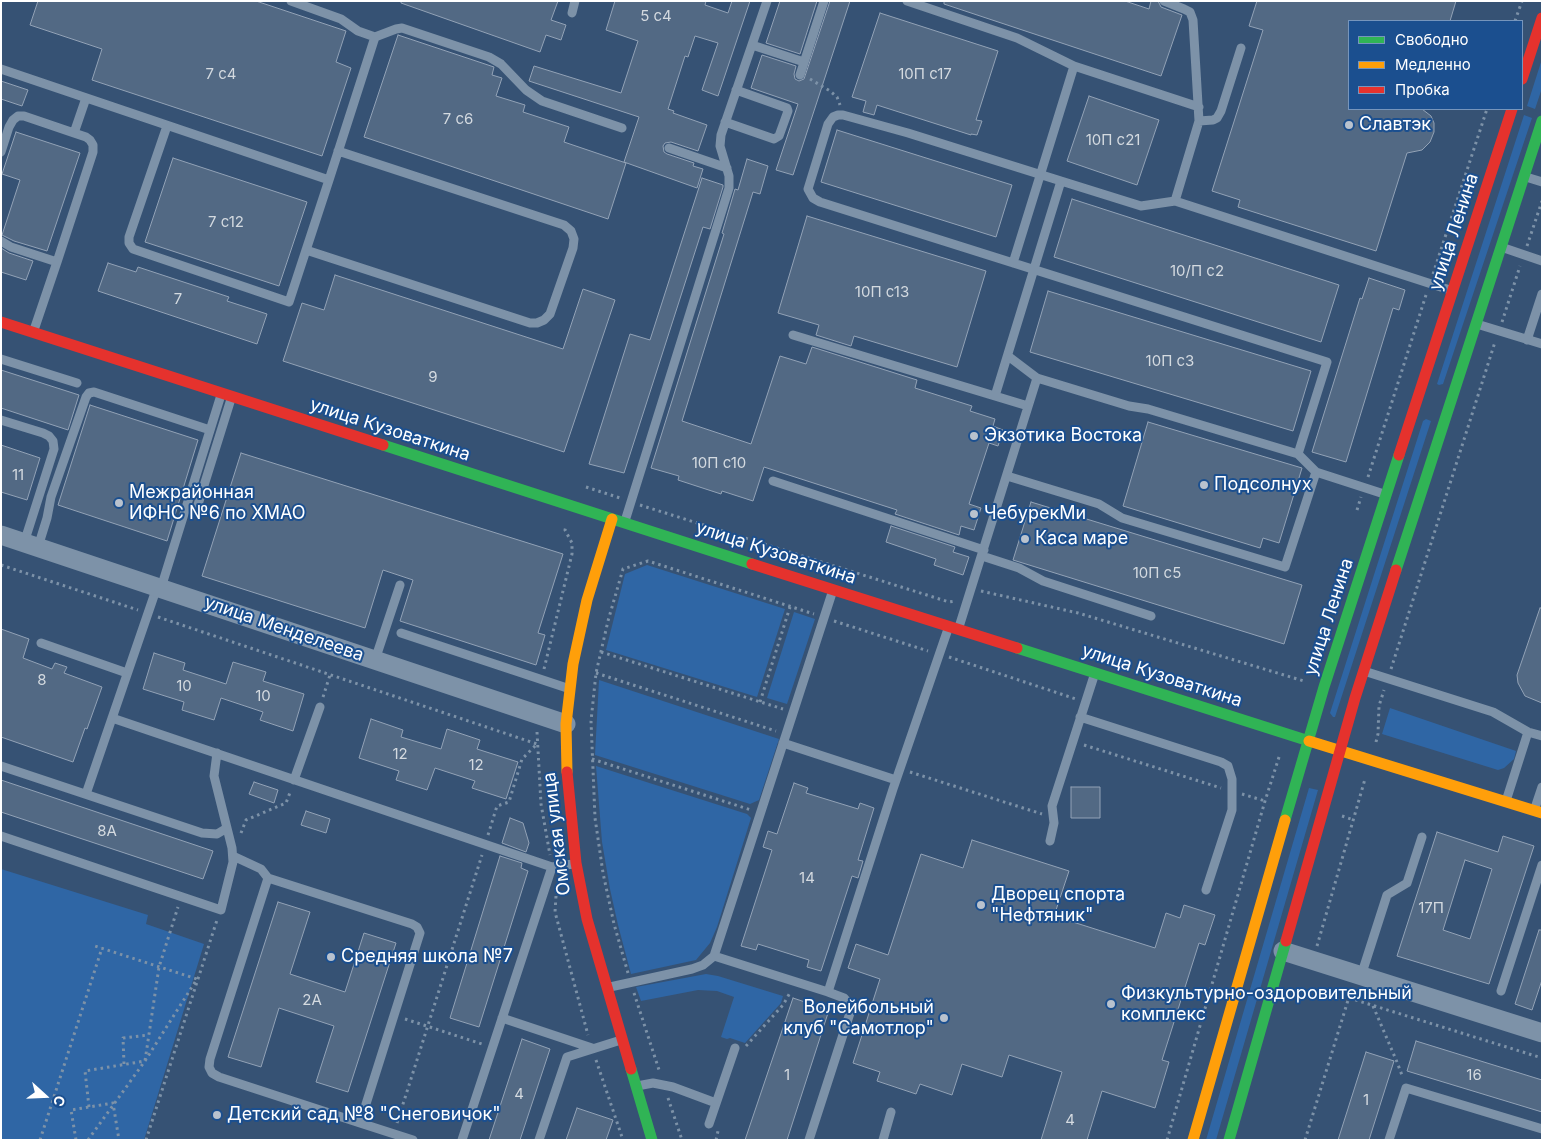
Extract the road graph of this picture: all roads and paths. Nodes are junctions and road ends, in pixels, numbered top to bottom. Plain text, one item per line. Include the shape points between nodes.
1 (291, 1) edge
2 (575, 1) edge
3 (767, 1) edge
4 (824, 1) edge
5 (907, 1) edge
6 (1164, 1) edge
7 (1522, 1) edge
8 (572, 13) dead end
9 (1542, 18) edge
10 (1515, 20) edge
11 (375, 38) junction
12 (752, 45) junction
13 (1241, 48) dead end
14 (804, 62) junction
15 (1074, 66) junction
16 (1, 69) edge
17 (800, 75) joint
18 (1523, 75) edge
19 (736, 90) junction
20 (837, 97) dead end
21 (86, 98) junction
22 (1199, 107) junction
23 (1488, 110) edge
24 (1512, 110) edge
25 (1200, 121) junction
26 (1542, 121) edge
27 (725, 122) junction
28 (167, 126) junction
29 (622, 128) dead end
30 (74, 133) junction
31 (669, 148) dead end
32 (338, 151) junction
33 (1, 152) edge
34 (727, 168) junction
35 (1040, 175) junction
36 (1524, 176) junction
37 (329, 180) junction
38 (1061, 181) junction
39 (1542, 182) edge
40 (1175, 200) junction
41 (1, 241) edge
42 (1500, 247) junction
43 (306, 250) junction
44 (1542, 261) edge
45 (57, 262) junction
46 (1013, 263) junction
47 (1034, 270) junction
48 (1430, 284) junction
49 (1453, 291) junction
50 (1542, 294) edge
51 (1, 322) edge
52 (1476, 323) junction
53 (34, 332) junction
54 (793, 335) dead end
55 (1527, 340) junction
56 (1542, 344) edge
57 (1008, 356) junction
58 (1, 359) edge
59 (1036, 378) junction
60 (78, 383) dead end
61 (226, 395) junction
62 (996, 396) junction
63 (1028, 406) junction
64 (1, 420) edge
65 (210, 430) junction
66 (1298, 454) junction
67 (1316, 472) junction
68 (1007, 476) junction
69 (773, 481) dead end
70 (1364, 488) junction
71 (1386, 494) junction
72 (631, 502) junction
73 (572, 507) junction
74 (196, 511) dead end
75 (1356, 515) dead end
76 (612, 519) junction
77 (624, 523) junction
78 (1, 535) edge
79 (31, 545) junction
80 (983, 553) junction
81 (1, 565) edge
82 (400, 585) dead end
83 (159, 587) junction
84 (971, 589) junction
85 (833, 590) junction
86 (790, 607) junction
87 (148, 613) junction
88 (1151, 616) dead end
89 (824, 618) junction
90 (953, 628) junction
91 (401, 634) dead end
92 (41, 643) dead end
93 (601, 652) junction
94 (939, 654) junction
95 (375, 660) junction
96 (1364, 671) junction
97 (1306, 672) dead end
98 (127, 673) junction
99 (596, 673) junction
100 (1095, 673) junction
101 (330, 675) junction
102 (541, 679) junction
103 (570, 689) junction
104 (760, 702) junction
105 (1085, 702) junction
106 (320, 707) joint
107 (793, 712) junction
108 (537, 714) junction
109 (1080, 717) junction
110 (112, 718) junction
111 (566, 724) junction
112 (1528, 732) junction
113 (1542, 736) edge
114 (785, 739) junction
115 (1308, 741) junction
116 (1078, 743) dead end
117 (537, 744) junction
118 (1340, 751) junction
119 (217, 754) junction
120 (592, 759) junction
121 (1, 766) edge
122 (294, 780) junction
123 (895, 785) junction
124 (1542, 787) edge
125 (1232, 791) junction
126 (86, 794) junction
127 (1265, 801) dead end
128 (1506, 802) junction
129 (1538, 812) edge
130 (760, 813) junction
131 (1053, 818) junction
132 (227, 828) junction
133 (1, 836) edge
134 (1422, 836) dead end
135 (1050, 841) dead end
136 (485, 845) junction
137 (233, 856) junction
138 (576, 863) junction
139 (1542, 865) edge
140 (552, 867) junction
141 (268, 878) junction
142 (1206, 890) dead end
143 (556, 895) dead end
144 (181, 897) junction
145 (220, 910) junction
146 (95, 946) dead end
147 (102, 948) junction
148 (1283, 951) junction
149 (714, 956) junction
150 (159, 967) junction
151 (1361, 976) junction
152 (198, 979) junction
153 (630, 982) junction
154 (796, 982) junction
155 (607, 988) junction
156 (1501, 991) dead end
157 (828, 992) junction
158 (1349, 998) dead end
159 (1373, 1005) junction
160 (394, 1016) junction
161 (502, 1018) junction
162 (427, 1027) junction
163 (1542, 1032) edge
164 (148, 1035) junction
165 (622, 1039) junction
166 (572, 1042) junction
167 (492, 1048) junction
168 (593, 1048) junction
169 (738, 1049) joint
170 (567, 1057) junction
171 (1542, 1058) edge
172 (145, 1061) junction
173 (124, 1064) junction
174 (664, 1085) junction
175 (636, 1086) junction
176 (1406, 1088) junction
177 (114, 1103) junction
178 (716, 1103) junction
179 (89, 1107) junction
180 (892, 1112) dead end
181 (360, 1123) junction
182 (714, 1124) joint
183 (1542, 1129) edge
184 (393, 1133) junction
185 (40, 1140) edge
186 (76, 1140) edge
187 (88, 1140) edge
188 (120, 1140) edge
189 (146, 1140) edge
190 (413, 1140) edge
191 (462, 1140) edge
192 (539, 1140) edge
193 (623, 1140) edge
194 (652, 1140) edge
195 (682, 1140) edge
196 (716, 1140) edge
197 (810, 1140) edge
198 (882, 1140) edge
199 (1193, 1140) edge
200 (1229, 1140) edge
201 (1389, 1140) edge

1 - 11 lane via 341,18 358,32
2 - 8 lane
3 - 12 lane
4 - 14 lane
5 - 15 lane via 1017,38
6 - 22 lane via 1190,12 1193,20
7 - 10 path
9 - 18 main road
11 - 29 lane via 402,28 489,57 542,101
11 - 32 lane
12 - 14 lane
12 - 19 lane
13 - 25 lane via 1221,111 1213,120
14 - 17 lane
15 - 22 lane
15 - 35 lane
16 - 21 lane
17 - 20 path via 818,82
19 - 27 lane
19 - 27 lane via 788,111 779,136 774,138
21 - 28 lane
21 - 30 lane
22 - 25 lane
23 - 48 path
24 - 49 main road, улица Ленина
25 - 40 lane
26 - 36 main road
27 - 34 lane via 720,146
28 - 37 lane
28 - 43 lane via 129,237 133,249 289,302
30 - 33 lane via 18,116 9,127
30 - 45 lane via 90,140 93,152
31 - 34 lane
32 - 37 lane
32 - 43 lane via 564,224 574,239 573,248 550,314 537,323
34 - 72 lane via 729,188
35 - 38 lane
35 - 46 lane
35 - 46 lane via 838,115 828,124 809,182 810,194 820,202
36 - 39 lane
36 - 42 main road
37 - 43 lane
38 - 40 lane via 1141,206
38 - 47 lane
40 - 48 lane
41 - 45 lane
42 - 44 lane
42 - 52 main road
45 - 53 lane
46 - 47 lane
47 - 57 lane
47 - 66 lane via 1327,362
48 - 49 lane
48 - 70 path
49 - 71 main road, улица Ленина via 1423,395
50 - 55 lane
51 - 53 main road, улица Кузоваткина
52 - 55 lane
52 - 96 main road via 1446,403
53 - 61 main road, улица Кузоваткина
54 - 62 lane
55 - 56 lane
57 - 59 lane
57 - 62 lane
58 - 60 lane
59 - 63 lane
59 - 66 lane
61 - 65 lane
61 - 73 main road, улица Кузоваткина
61 - 74 lane
62 - 63 lane
63 - 68 lane
64 - 79 lane via 43,433 53,441
65 - 79 lane via 89,393 54,488 47,518
65 - 83 lane
66 - 67 lane
67 - 68 lane via 1285,568 1122,518 1100,504
67 - 70 lane
68 - 80 lane
69 - 80 lane
70 - 71 lane
70 - 75 path
71 - 115 main road, улица Ленина
72 - 73 path via 579,485
72 - 77 lane
72 - 84 path via 949,602 960,600 965,587
73 - 76 main road, улица Кузоваткина
73 - 102 path via 565,530 572,543 572,554
76 - 77 main road, улица Кузоваткина
76 - 103 main road, Омская улица via 587,600
77 - 85 main road, улица Кузоваткина
78 - 79 street, улица Менделеева
79 - 83 street, улица Менделеева
80 - 84 lane
80 - 88 lane via 1043,581
81 - 87 path
82 - 95 lane
83 - 87 lane
83 - 95 street, улица Менделеева
84 - 90 lane
84 - 97 path via 1078,614 1304,681
85 - 89 lane
85 - 90 main road, улица Кузоваткина
86 - 89 path
86 - 93 path via 648,562 623,570
86 - 104 path
87 - 98 lane
87 - 101 path
89 - 94 path
89 - 107 lane
90 - 94 lane
90 - 100 main road, улица Кузоваткина
91 - 102 lane
92 - 98 lane
93 - 99 path
93 - 104 path
94 - 105 path
94 - 123 lane
95 - 108 street, улица Менделеева
96 - 112 lane via 1492,712
96 - 118 main road
98 - 110 lane
99 - 114 path
99 - 120 path via 591,721
100 - 105 lane
100 - 115 main road, улица Кузоваткина
101 - 106 path
101 - 117 path
102 - 103 lane
103 - 111 main road, Омская улица
104 - 107 path
105 - 109 lane
106 - 122 lane
107 - 114 lane
108 - 111 street, улица Менделеева
108 - 117 path
109 - 125 lane via 1221,762 1231,771
109 - 131 lane via 1052,806
110 - 119 lane
110 - 126 lane
111 - 138 main road, Омская улица via 568,790
112 - 113 lane
112 - 128 lane
114 - 123 lane
114 - 130 lane
115 - 118 main road, улица Кузоваткина
115 - 199 main road, улица Ленина
116 - 125 path
117 - 136 path via 522,759 509,802 497,806
117 - 140 path via 541,804
118 - 128 main road, улица Кузоваткина
118 - 148 main road
119 - 122 lane
119 - 132 lane via 214,776
120 - 130 path
120 - 153 path via 595,818 603,873
121 - 126 lane
122 - 136 lane
122 - 137 path via 286,803 246,820
123 - 131 path via 900,792 907,771
123 - 157 lane
124 - 129 lane
125 - 127 path
125 - 142 lane via 1230,815
126 - 132 lane via 202,833 217,834
128 - 129 main road, улица Кузоваткина
130 - 149 lane
131 - 135 lane via 1054,830
132 - 137 lane
133 - 144 lane
134 - 151 lane via 1407,883 1387,896
136 - 140 lane
136 - 162 path
137 - 141 lane via 261,869
137 - 145 lane
138 - 140 lane
138 - 155 main road, Омская улица via 587,920
139 - 156 lane
140 - 161 lane
141 - 160 lane via 417,927 419,940
141 - 181 lane via 209,1067 219,1077
143 - 168 path via 555,912
144 - 145 lane
144 - 150 path
145 - 152 path
146 - 147 path
147 - 150 path
147 - 185 path
148 - 151 street
148 - 200 main road
149 - 153 lane via 692,969
149 - 154 lane
150 - 152 path
150 - 164 path
151 - 163 street
152 - 172 path
152 - 189 path
153 - 155 lane
153 - 174 path
154 - 157 lane
154 - 169 path via 783,1005 749,1044
155 - 165 main road, Омская улица
157 - 197 lane via 844,998 850,1013
158 - 159 path
159 - 171 path
159 - 176 path
160 - 162 path
160 - 181 lane
161 - 166 lane
161 - 167 lane
162 - 167 path
162 - 184 path
164 - 172 path
164 - 173 path via 123,1038
165 - 168 lane
165 - 175 main road, Омская улица
166 - 168 lane
166 - 170 lane
167 - 191 lane
168 - 170 lane
168 - 193 path
169 - 178 lane
170 - 192 lane
172 - 173 path
172 - 177 path
173 - 179 path via 85,1071
174 - 175 lane
174 - 178 lane
174 - 195 path
175 - 194 main road, Омская улица
176 - 183 lane
176 - 201 lane
177 - 179 path
177 - 187 path
177 - 188 path
178 - 182 lane
179 - 186 path via 71,1110
180 - 198 lane
181 - 184 lane
182 - 196 path via 719,1130
184 - 190 lane

